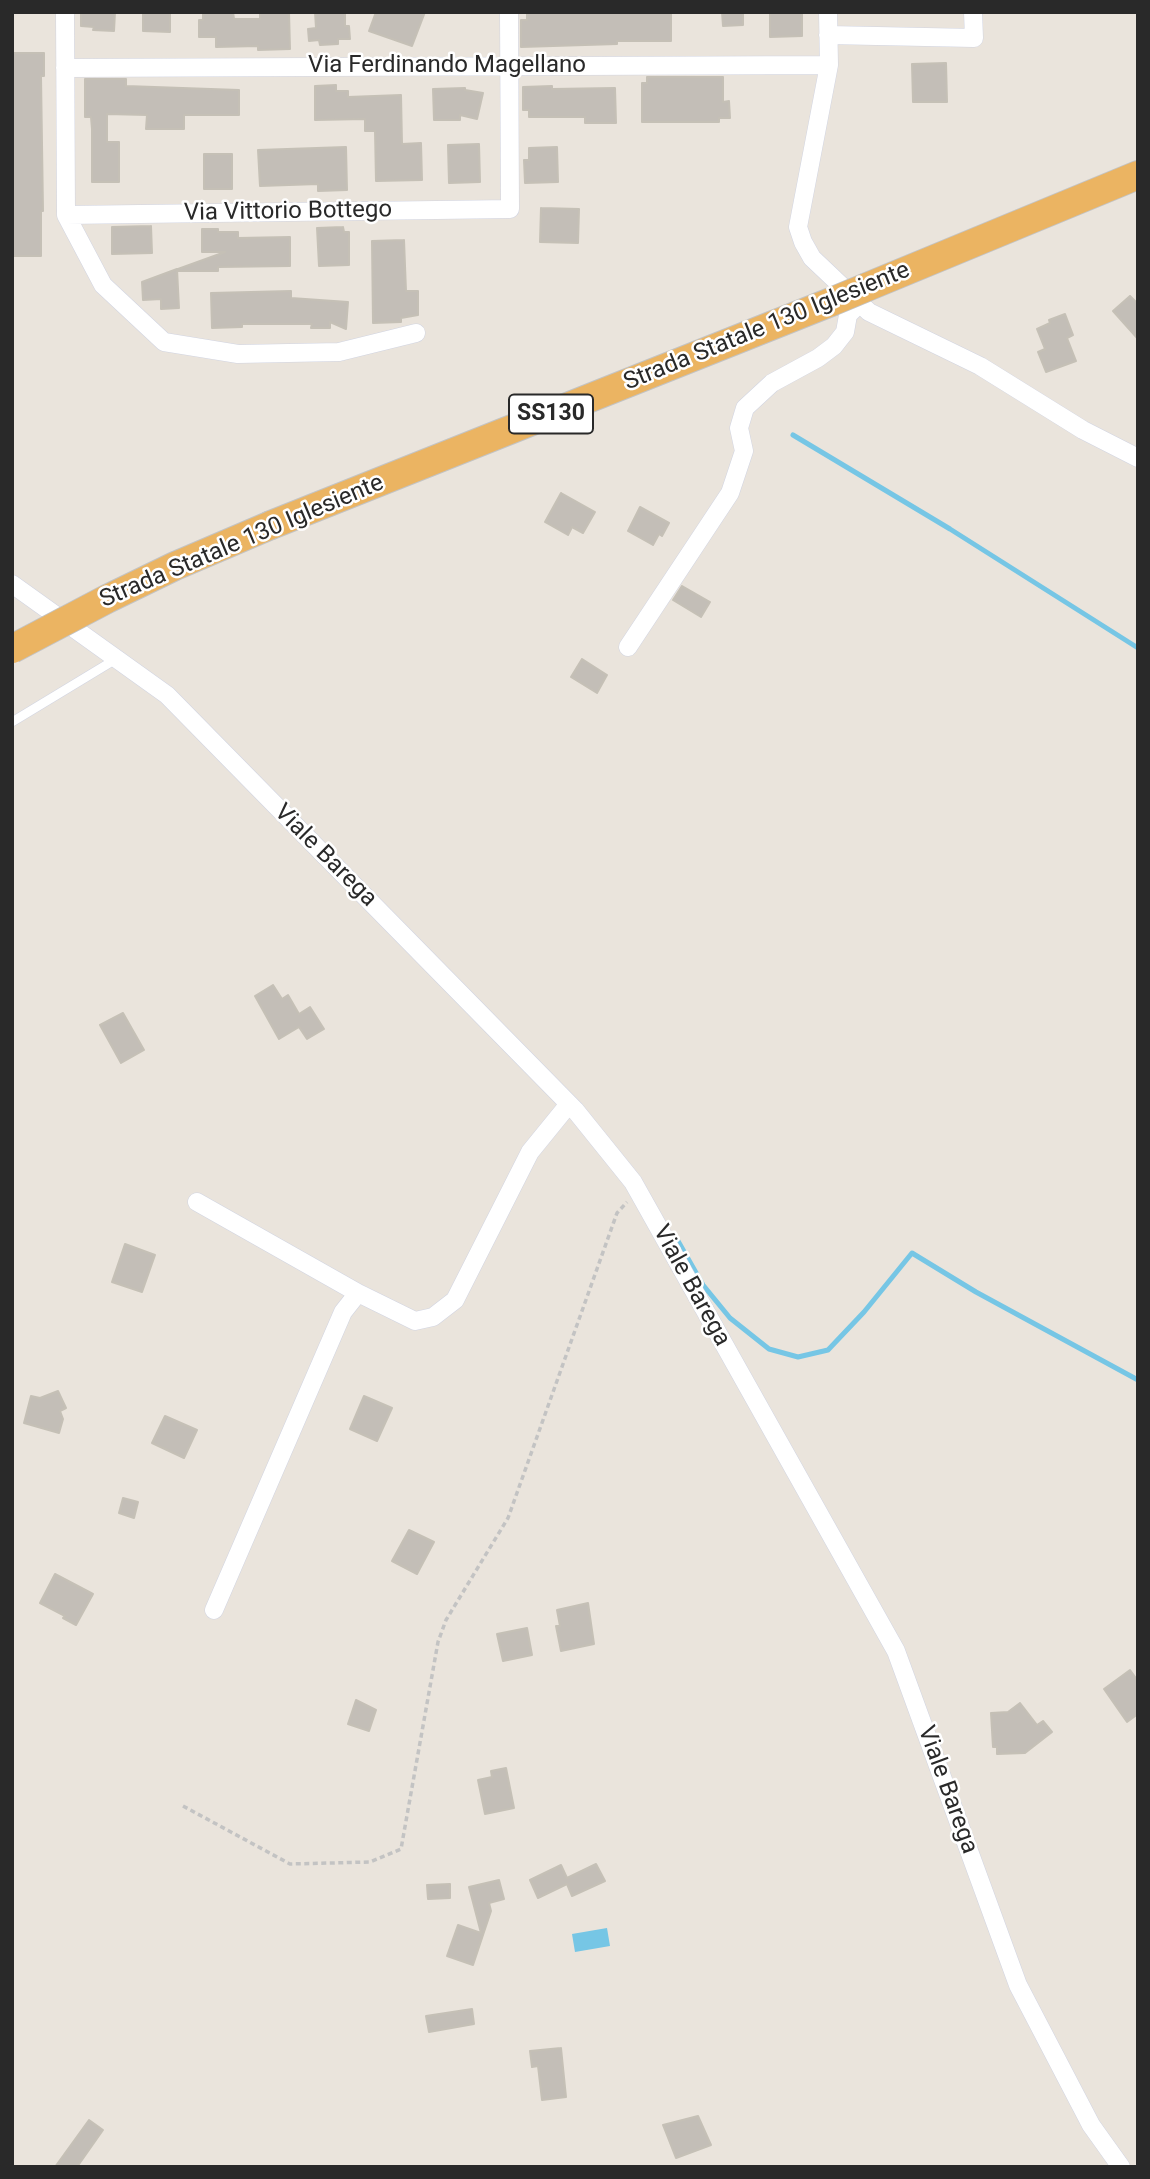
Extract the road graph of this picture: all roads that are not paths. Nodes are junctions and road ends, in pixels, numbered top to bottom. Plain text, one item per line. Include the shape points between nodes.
1 (65, 12) edge
2 (509, 12) edge
3 (828, 12) edge
4 (973, 12) edge
5 (828, 36) junction
6 (829, 65) junction
7 (509, 66) junction
8 (65, 68) junction
9 (1138, 175) edge
10 (66, 215) junction
11 (863, 295) junction
12 (416, 333) dead end
13 (1138, 458) edge
14 (12, 584) edge
15 (628, 647) dead end
16 (12, 649) edge
17 (116, 659) junction
18 (12, 722) edge
19 (569, 1104) junction
20 (197, 1202) dead end
21 (358, 1293) junction
22 (214, 1609) dead end
23 (1121, 2167) edge

1 - 8 street
2 - 7 street
3 - 5 street
4 - 5 street via 974,38
5 - 6 street
6 - 7 street, Via Ferdinando Magellano
6 - 11 street via 798,227 812,258
7 - 8 street, Via Ferdinando Magellano
7 - 10 street, Via Vittorio Bottego via 510,209
8 - 10 street
9 - 11 highway, Strada Statale 130 Iglesiente / SS130
10 - 12 street via 103,285 164,342 238,354 339,352
11 - 13 street via 869,312 980,366
11 - 15 street via 834,346 772,383 745,408 739,428 744,451 730,492
11 - 16 highway, Strada Statale 130 Iglesiente / SS130, bridge via 831,302 271,525 174,566
14 - 17 street, Viale Barega
17 - 18 lane
17 - 19 street, Viale Barega via 167,695
19 - 21 street via 530,1153 455,1300 433,1317 415,1321
19 - 23 street, Viale Barega via 637,1189 896,1651 1018,1985 1091,2125
20 - 21 street
21 - 22 street via 343,1312

